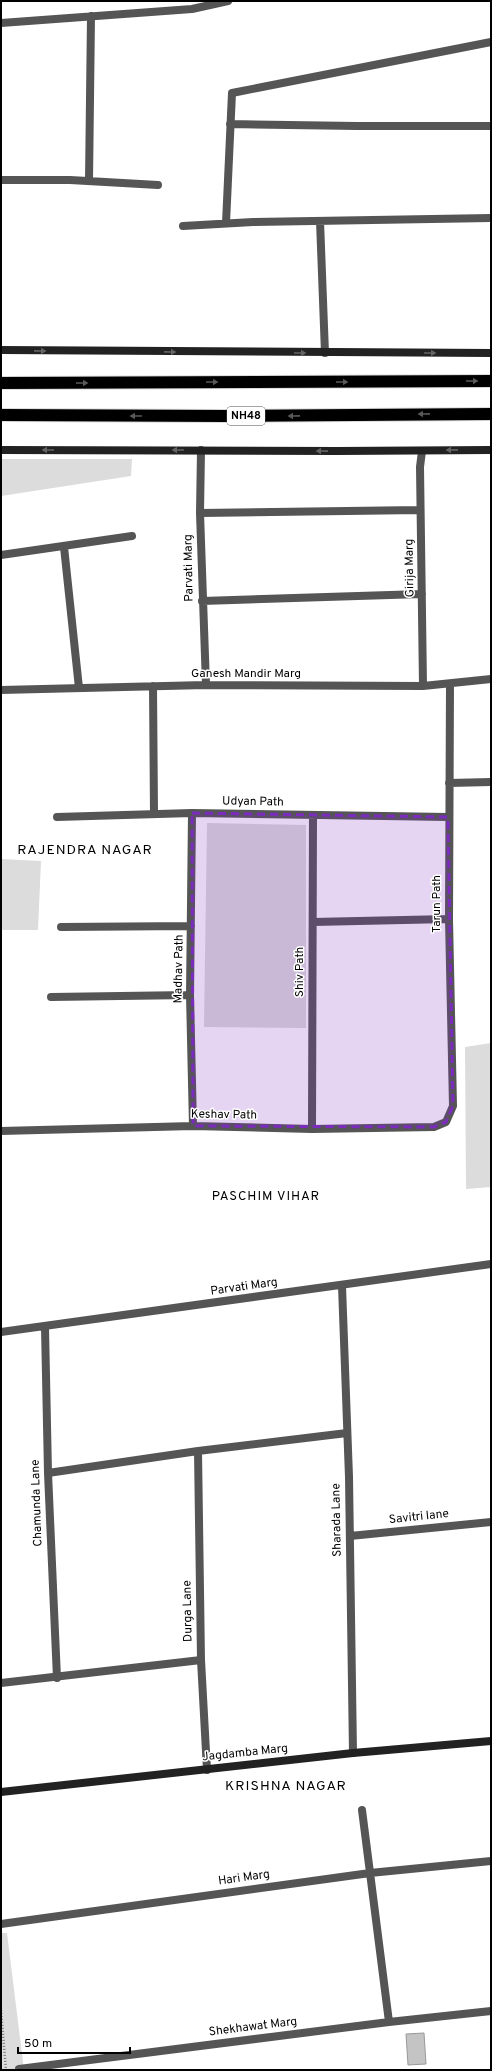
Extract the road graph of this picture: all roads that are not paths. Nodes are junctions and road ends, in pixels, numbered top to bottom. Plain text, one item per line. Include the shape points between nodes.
1 (228, 1) edge
2 (190, 5) edge
3 (90, 16) junction
4 (1, 23) edge
5 (491, 42) edge
6 (230, 124) junction
7 (491, 126) edge
8 (1, 180) edge
9 (89, 181) junction
10 (158, 185) dead end
11 (491, 218) edge
12 (320, 220) junction
13 (226, 223) junction
14 (183, 226) dead end
15 (1, 350) edge
16 (325, 353) junction
17 (491, 353) edge
18 (491, 381) edge
19 (1, 383) edge
20 (491, 414) edge
21 (1, 415) edge
22 (1, 450) edge
23 (201, 450) junction
24 (491, 450) edge
25 (422, 451) junction
26 (420, 510) junction
27 (200, 513) junction
28 (132, 536) dead end
29 (64, 546) junction
30 (1, 555) edge
31 (422, 594) junction
32 (202, 601) junction
33 (491, 679) edge
34 (450, 684) junction
35 (206, 685) junction
36 (153, 686) junction
37 (423, 686) junction
38 (79, 688) junction
39 (1, 690) edge
40 (491, 782) edge
41 (449, 783) junction
42 (154, 813) junction
43 (192, 813) junction
44 (313, 815) junction
45 (57, 817) dead end
46 (448, 817) junction
47 (449, 919) junction
48 (313, 922) junction
49 (191, 926) junction
50 (61, 927) dead end
51 (190, 995) junction
52 (51, 997) dead end
53 (446, 1122) joint
54 (193, 1126) junction
55 (312, 1129) junction
56 (1, 1131) edge
57 (491, 1264) edge
58 (342, 1286) junction
59 (45, 1327) junction
60 (1, 1332) edge
61 (348, 1434) junction
62 (198, 1452) junction
63 (48, 1473) junction
64 (491, 1522) edge
65 (350, 1536) junction
66 (201, 1660) junction
67 (57, 1678) junction
68 (1, 1683) edge
69 (491, 1741) edge
70 (353, 1753) junction
71 (207, 1770) junction
72 (1, 1792) edge
73 (362, 1810) dead end
74 (491, 1861) edge
75 (370, 1873) junction
76 (1, 1924) edge
77 (491, 2011) edge
78 (388, 2022) junction
79 (19, 2069) edge

1 - 2 street
2 - 3 street
3 - 4 street
3 - 9 street
5 - 6 street via 232,93
6 - 7 street
6 - 13 street
8 - 9 street
9 - 10 street
11 - 12 street
12 - 13 street
12 - 16 street
13 - 14 street
15 -> 16 street
16 -> 17 street
19 -> 18 highway
20 -> 21 highway, NH48
23 -> 22 street
25 -> 23 street
23 - 27 street, Parvati Marg
24 -> 25 street
25 - 26 street, Girija Marg
26 - 27 street
26 - 31 street, Girija Marg
27 - 32 street, Parvati Marg
28 - 29 street
29 - 30 street
29 - 38 street
31 - 32 street
31 - 37 street, Girija Marg
32 - 35 street, Parvati Marg
33 - 34 street, Ganesh Mandir Marg
34 - 37 street, Ganesh Mandir Marg
34 - 41 street, Tarun Path
35 - 36 street, Ganesh Mandir Marg
35 - 37 street, Ganesh Mandir Marg
36 - 38 street, Ganesh Mandir Marg
36 - 42 street
38 - 39 street, Ganesh Mandir Marg
40 - 41 street
41 - 46 street, Tarun Path
42 - 43 street, Udyan Path
42 - 45 street, Udyan Path
43 - 44 street, Udyan Path
43 - 49 street, Madhav Path
44 - 46 street, Udyan Path
44 - 48 street, Shiv Path
46 - 47 street, Tarun Path
47 - 48 street
47 - 53 street, Tarun Path via 453,1106
48 - 55 street, Shiv Path
49 - 50 street
49 - 51 street, Madhav Path
51 - 52 street
51 - 54 street, Madhav Path
53 - 55 street, Keshav Path via 434,1128
54 - 55 street, Keshav Path
54 - 56 street, Keshav Path
57 - 58 street, Parvati Marg
58 - 59 street, Parvati Marg
58 - 61 street, Sharada Lane
59 - 60 street, Parvati Marg
59 - 63 street, Chamunda Lane
61 - 62 street
61 - 65 street, Sharada Lane
62 - 63 street
62 - 66 street, Durga Lane
63 - 67 street, Chamunda Lane
64 - 65 street, Savitri lane
65 - 70 street, Sharada Lane
66 - 67 street
66 - 71 street, Durga Lane
67 - 68 street
69 - 70 street, Jagdamba Marg
70 - 71 street, Jagdamba Marg
71 - 72 street, Jagdamba Marg
73 - 75 street
74 - 75 street, Hari Marg
75 - 76 street, Hari Marg
75 - 78 street
77 - 78 street, Shekhawat Marg
78 - 79 street, Shekhawat Marg

